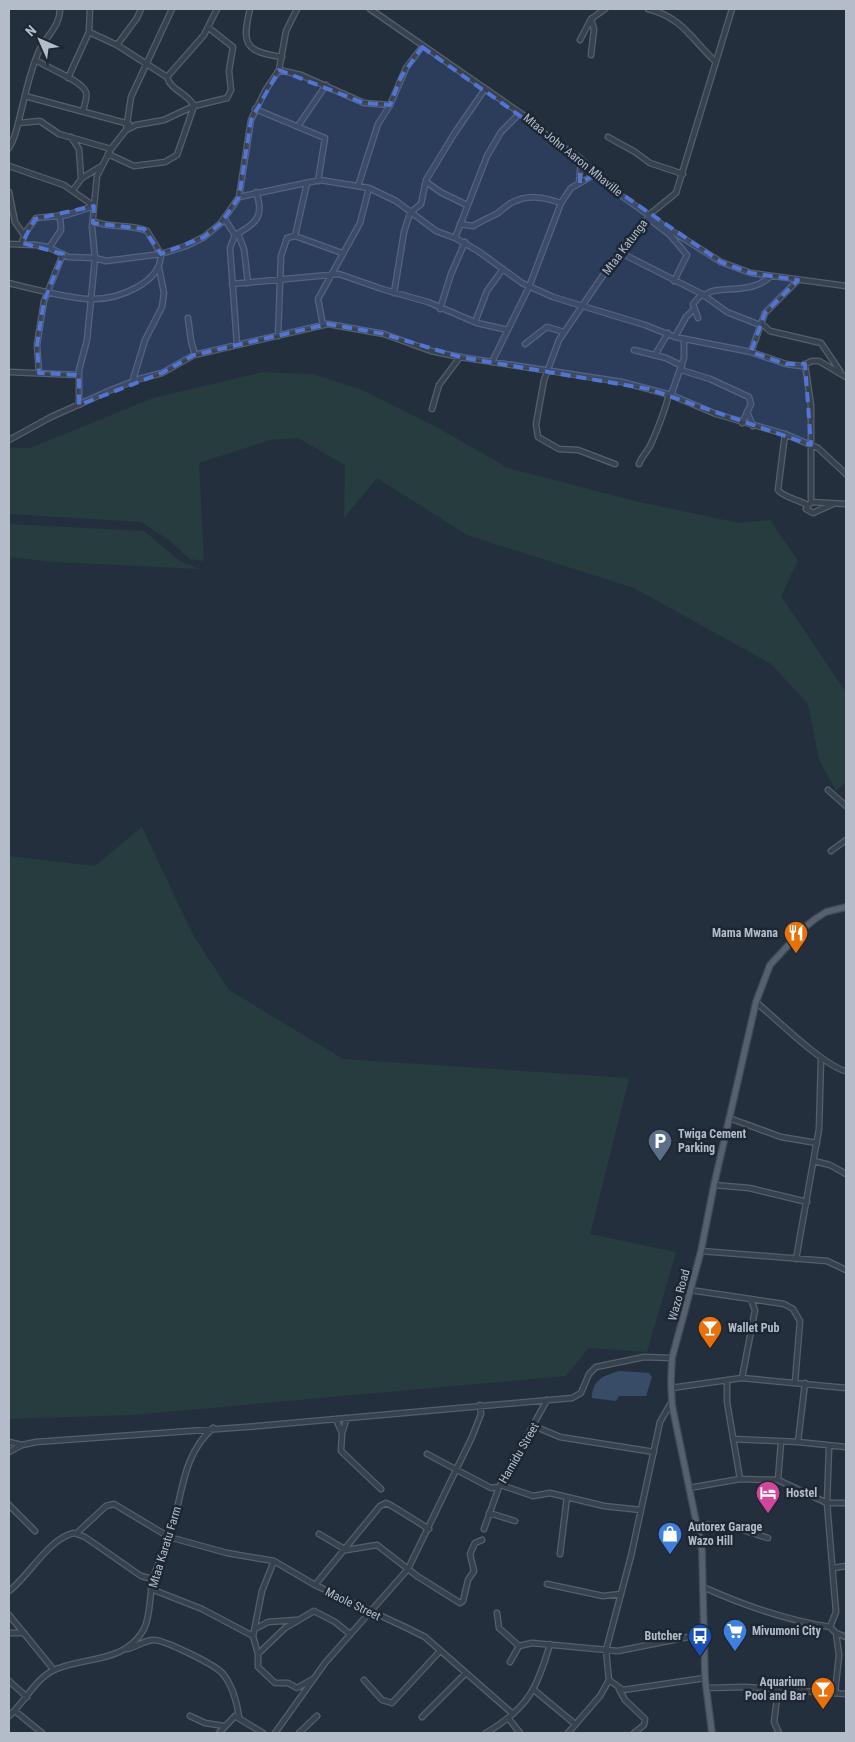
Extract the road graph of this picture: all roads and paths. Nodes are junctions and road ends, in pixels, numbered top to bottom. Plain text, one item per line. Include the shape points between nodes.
1 (60, 9) edge
2 (90, 9) edge
3 (141, 9) edge
4 (172, 9) edge
5 (217, 9) edge
6 (250, 9) edge
7 (297, 9) edge
8 (370, 9) edge
9 (605, 9) edge
10 (650, 9) edge
11 (732, 9) edge
12 (591, 19) junction
13 (209, 28) junction
14 (89, 32) junction
15 (580, 40) dead end
16 (117, 44) junction
17 (422, 47) junction
18 (591, 55) dead end
19 (282, 57) junction
20 (36, 60) junction
21 (716, 61) junction
22 (146, 63) junction
23 (279, 70) junction
24 (167, 77) junction
25 (68, 78) junction
26 (326, 85) junction
27 (485, 89) junction
28 (25, 96) junction
29 (390, 105) junction
30 (194, 106) junction
31 (255, 109) junction
32 (83, 111) junction
33 (520, 113) junction
34 (19, 123) junction
35 (128, 124) junction
36 (298, 126) junction
37 (126, 130) junction
38 (71, 137) junction
39 (608, 137) dead end
40 (9, 148) edge
41 (109, 152) junction
42 (580, 158) junction
43 (9, 166) edge
44 (100, 167) junction
45 (683, 174) junction
46 (594, 175) junction
47 (81, 178) junction
48 (318, 181) junction
49 (426, 182) junction
50 (307, 183) junction
51 (579, 183) junction
52 (358, 186) junction
53 (369, 188) junction
54 (73, 190) junction
55 (9, 192) edge
56 (256, 192) junction
57 (239, 197) junction
58 (561, 203) junction
59 (94, 206) junction
60 (467, 206) junction
61 (410, 213) junction
62 (60, 216) junction
63 (649, 216) junction
64 (224, 218) junction
65 (93, 221) junction
66 (460, 224) junction
67 (237, 234) junction
68 (24, 235) junction
69 (295, 236) junction
70 (456, 238) junction
71 (54, 241) junction
72 (464, 242) junction
73 (22, 243) junction
74 (9, 244) edge
75 (49, 248) junction
76 (57, 251) junction
77 (342, 253) junction
78 (621, 253) junction
79 (63, 254) junction
80 (161, 254) junction
81 (95, 258) junction
82 (159, 268) junction
83 (503, 269) junction
84 (331, 274) junction
85 (771, 276) junction
86 (282, 279) junction
87 (798, 280) junction
88 (674, 281) junction
89 (9, 283) edge
90 (248, 283) junction
91 (232, 284) junction
92 (846, 286) edge
93 (529, 287) junction
94 (48, 291) junction
95 (394, 293) junction
96 (703, 295) junction
97 (91, 300) junction
98 (584, 307) junction
99 (440, 308) junction
100 (694, 309) junction
101 (188, 318) dead end
102 (698, 318) dead end
103 (475, 322) junction
104 (761, 324) junction
105 (323, 325) junction
106 (508, 330) junction
107 (564, 332) junction
108 (668, 333) junction
109 (278, 336) junction
110 (675, 337) junction
111 (684, 339) junction
112 (525, 344) dead end
113 (237, 345) junction
114 (634, 350) dead end
115 (751, 352) junction
116 (195, 355) junction
117 (655, 355) junction
118 (460, 357) junction
119 (492, 362) junction
120 (805, 364) junction
121 (681, 368) junction
122 (548, 369) junction
123 (9, 372) edge
124 (841, 372) junction
125 (38, 373) junction
126 (78, 375) junction
127 (846, 377) edge
128 (132, 383) junction
129 (670, 395) junction
130 (79, 405) junction
131 (432, 409) dead end
132 (747, 412) junction
133 (742, 423) junction
134 (753, 426) junction
135 (785, 434) junction
136 (9, 440) edge
137 (811, 445) junction
138 (615, 464) dead end
139 (639, 464) dead end
140 (846, 474) edge
141 (809, 504) junction
142 (833, 504) junction
143 (846, 504) edge
144 (828, 790) dead end
145 (846, 806) edge
146 (846, 840) edge
147 (832, 851) dead end
148 (846, 907) edge
149 (756, 1002) junction
150 (821, 1058) junction
151 (846, 1071) edge
152 (730, 1118) junction
153 (816, 1143) junction
154 (814, 1161) junction
155 (846, 1174) edge
156 (714, 1185) junction
157 (808, 1202) junction
158 (701, 1251) junction
159 (796, 1259) junction
160 (846, 1270) edge
161 (690, 1290) junction
162 (751, 1300) junction
163 (672, 1358) junction
164 (742, 1378) junction
165 (727, 1380) junction
166 (795, 1382) junction
167 (805, 1383) junction
168 (671, 1388) junction
169 (846, 1388) edge
170 (547, 1400) junction
171 (672, 1401) junction
172 (480, 1405) junction
173 (347, 1418) junction
174 (336, 1419) junction
175 (534, 1426) junction
176 (213, 1428) junction
177 (342, 1433) junction
178 (733, 1439) junction
179 (9, 1442) edge
180 (781, 1442) junction
181 (798, 1442) junction
182 (22, 1445) junction
183 (829, 1447) junction
184 (846, 1448) edge
185 (9, 1452) edge
186 (654, 1452) junction
187 (427, 1454) dead end
188 (457, 1470) junction
189 (740, 1479) junction
190 (778, 1480) junction
191 (500, 1486) junction
192 (689, 1488) junction
193 (381, 1489) dead end
194 (567, 1497) junction
195 (846, 1502) edge
196 (827, 1503) junction
197 (9, 1505) edge
198 (641, 1510) junction
199 (490, 1512) junction
200 (515, 1521) dead end
201 (696, 1524) junction
202 (429, 1529) junction
203 (484, 1529) dead end
204 (34, 1531) dead end
205 (77, 1533) junction
206 (319, 1534) dead end
207 (169, 1537) junction
208 (768, 1538) dead end
209 (482, 1540) dead end
210 (343, 1549) junction
211 (560, 1554) dead end
212 (274, 1561) junction
213 (846, 1566) edge
214 (833, 1568) junction
215 (408, 1569) junction
216 (153, 1579) junction
217 (547, 1584) dead end
218 (315, 1586) junction
219 (703, 1587) junction
220 (151, 1589) junction
221 (9, 1591) edge
222 (621, 1594) junction
223 (369, 1612) junction
224 (497, 1613) dead end
225 (9, 1615) edge
226 (297, 1620) junction
227 (830, 1627) junction
228 (254, 1629) junction
229 (9, 1633) edge
230 (24, 1633) junction
231 (350, 1634) junction
232 (836, 1634) junction
233 (253, 1636) junction
234 (846, 1637) edge
235 (704, 1638) junction
236 (550, 1644) junction
237 (519, 1646) junction
238 (126, 1649) junction
239 (606, 1650) junction
240 (440, 1651) junction
241 (258, 1654) junction
242 (510, 1662) dead end
243 (54, 1670) junction
244 (466, 1673) junction
245 (315, 1678) junction
246 (705, 1678) junction
247 (364, 1680) dead end
248 (609, 1680) junction
249 (9, 1682) edge
250 (706, 1688) junction
251 (619, 1689) junction
252 (534, 1690) junction
253 (778, 1690) junction
254 (835, 1693) junction
255 (846, 1694) edge
256 (27, 1697) junction
257 (15, 1711) junction
258 (514, 1714) junction
259 (9, 1716) edge
260 (190, 1716) dead end
261 (317, 1716) dead end
262 (422, 1717) dead end
263 (239, 1718) junction
264 (509, 1719) junction
265 (575, 1724) junction
266 (224, 1726) junction
267 (42, 1733) edge
268 (219, 1733) edge
269 (263, 1733) edge
270 (275, 1733) edge
271 (299, 1733) edge
272 (486, 1733) edge
273 (520, 1733) edge
274 (568, 1733) edge
275 (634, 1733) edge
276 (712, 1733) edge
277 (779, 1733) edge

1 - 20 street via 55,28
2 - 14 street
3 - 16 street
4 - 22 street
5 - 13 street
6 - 19 street via 246,29 250,46 256,53
7 - 19 street via 286,31
8 - 17 street, Mtaa John Aaron Mhaville
9 - 12 street
10 - 21 street via 684,27
11 - 21 street, Mtaa Katunga
12 - 15 street
12 - 18 street via 594,29
13 - 24 street
13 - 30 street via 232,47 231,90 229,96 222,100
14 - 16 street
14 - 25 street
16 - 22 street
17 - 27 street, Mtaa John Aaron Mhaville
17 - 29 street via 400,77
19 - 23 street
20 - 25 street
20 - 28 street
21 - 45 street, Mtaa Katunga
22 - 24 street
22 - 35 street via 131,97
23 - 26 street
23 - 31 street
24 - 30 street via 170,84 189,98
25 - 32 street via 87,92
26 - 29 street via 364,103
26 - 36 street
27 - 33 street, Mtaa John Aaron Mhaville
27 - 49 street
28 - 32 street
28 - 34 street
29 - 52 street via 372,139
30 - 37 street via 164,120
30 - 41 street via 180,150 171,160 134,166
31 - 36 street
31 - 57 street via 248,130
32 - 35 street
33 - 42 street, Mtaa John Aaron Mhaville
33 - 60 street via 501,132 487,156
34 - 38 street via 40,121 59,134
34 - 40 street
35 - 37 street
36 - 48 street via 325,138
37 - 41 street
38 - 41 street
38 - 47 street via 79,149
39 - 45 street via 650,163
41 - 44 street
42 - 46 street, Mtaa John Aaron Mhaville
42 - 51 street
43 - 54 street
44 - 47 street
44 - 59 street
45 - 63 street, Mtaa Katunga via 676,193
46 - 51 street
46 - 63 street, Mtaa John Aaron Mhaville
47 - 54 street
48 - 50 street
48 - 52 street
49 - 60 street
49 - 61 street via 421,204
50 - 56 street
50 - 69 street
51 - 58 street via 571,188
52 - 53 street
53 - 61 street via 396,201
53 - 77 street via 360,223
54 - 59 street
55 - 68 street via 15,222
56 - 57 street
56 - 67 street via 261,208 259,216
57 - 64 street
58 - 66 street via 541,197 527,198 473,226
58 - 93 street
59 - 62 street
59 - 65 street
60 - 66 street
61 - 70 street via 436,231
61 - 95 street
62 - 68 street via 35,219
62 - 71 street via 61,230
63 - 78 street, Mtaa Katunga
63 - 85 street, Mtaa John Aaron Mhaville via 721,262 751,273
63 - 88 street via 687,256
64 - 67 street
64 - 80 street via 204,237
65 - 80 street via 147,230
65 - 81 street
66 - 70 street
67 - 90 street via 244,249
67 - 91 street via 230,248
68 - 73 street
69 - 77 street
69 - 86 street via 286,238 284,242
70 - 72 street
71 - 75 street
71 - 76 street
72 - 83 street
72 - 99 street
73 - 74 street
73 - 75 street
75 - 76 street
76 - 79 street
77 - 84 street
78 - 88 street
78 - 98 street, Mtaa Katunga
79 - 81 street via 74,258
79 - 94 street
80 - 81 street via 106,261
80 - 82 street
81 - 97 street
82 - 97 street via 147,281 135,287
82 - 128 street via 164,293 162,307 145,340
83 - 93 street
83 - 103 street via 487,292
84 - 86 street
84 - 95 street via 350,276
84 - 105 street via 318,299
85 - 87 street, Mtaa John Aaron Mhaville
85 - 96 street via 748,288 714,289
86 - 90 street
86 - 109 street via 278,298
87 - 92 street, Mtaa John Aaron Mhaville
87 - 104 street via 773,304
88 - 96 street
89 - 94 street
90 - 91 street
91 - 113 street
93 - 98 street
93 - 106 street
94 - 97 street
94 - 125 street via 37,345
95 - 99 street
96 - 100 street via 693,304
96 - 104 street via 727,312
97 - 126 street via 87,340
98 - 107 street, Mtaa Katunga
98 - 108 street
99 - 103 street
100 - 102 street
100 - 110 street
101 - 116 street
103 - 106 street
104 - 115 street
104 - 124 street via 770,331 821,343
105 - 109 street
105 - 118 street via 384,334 431,351
106 - 119 street
107 - 112 street via 548,327
107 - 122 street, Mtaa Katunga
108 - 110 street
108 - 117 street
109 - 113 street
110 - 111 street
111 - 115 street
111 - 121 street
113 - 116 street
114 - 117 street
115 - 120 street via 786,364
116 - 128 street via 162,373
117 - 121 street
118 - 119 street
118 - 131 street via 439,385
119 - 122 street
120 - 124 street via 819,361
120 - 137 street via 811,405
121 - 129 street
121 - 132 street via 749,397 752,401
122 - 129 street via 622,382
122 - 138 street, Mtaa Katunga via 538,408 538,437 559,448 578,450
123 - 125 street
124 - 127 street
125 - 126 street
126 - 130 street
128 - 130 street
129 - 133 street
129 - 139 street via 652,443 642,454
130 - 136 street via 23,430
132 - 133 street
132 - 134 street
133 - 134 street
134 - 135 street
135 - 137 street
135 - 141 street via 778,490
137 - 140 street
137 - 141 street
141 - 142 street
141 - 142 street via 807,510 811,513
142 - 143 street
144 - 145 street
146 - 147 street
148 - 149 main road, Wazo Road via 826,912 789,943 770,965
149 - 150 street
149 - 152 main road, Wazo Road
150 - 151 street
150 - 153 street via 822,1095
152 - 153 street via 781,1137
152 - 156 main road, Wazo Road
153 - 154 street
154 - 155 street
154 - 157 street
156 - 157 street via 749,1188
156 - 158 main road, Wazo Road
157 - 159 street
158 - 159 street
158 - 161 main road, Wazo Road
159 - 160 street via 827,1261
161 - 162 street
161 - 163 main road, Wazo Road
162 - 164 street via 755,1310
162 - 166 street via 784,1304 798,1314
163 - 168 main road, Wazo Road
163 - 170 street via 644,1357 600,1365 592,1370 584,1389 577,1396
164 - 165 street
164 - 166 street
165 - 168 street
165 - 178 street
166 - 167 street
167 - 169 street
167 - 181 street
168 - 171 main road, Wazo Road
170 - 172 street
170 - 175 street, Hamidu Street
171 - 186 street via 660,1422
171 - 192 main road, Wazo Road
172 - 173 street
172 - 188 street via 481,1414
173 - 174 street
173 - 177 street
174 - 176 street
174 - 177 street
175 - 186 street via 560,1436
175 - 191 street, Hamidu Street
176 - 182 street
176 - 207 street, Mtaa Karatu Farm via 202,1438 191,1458
177 - 193 street via 341,1452
178 - 180 street
178 - 189 street
179 - 182 street
180 - 181 street
180 - 190 street
181 - 183 street
182 - 185 street
183 - 184 street
183 - 196 street
186 - 198 street
187 - 188 street, Hamidu Street
188 - 191 street, Hamidu Street via 491,1488
188 - 202 street
189 - 190 street
189 - 192 street
190 - 196 street
191 - 194 street via 533,1496 543,1493
191 - 199 street
192 - 201 main road, Wazo Road
194 - 198 street
194 - 211 street
195 - 196 street
196 - 214 street
197 - 204 street
198 - 222 street
199 - 200 street
199 - 203 street
201 - 208 street via 731,1526
201 - 219 main road, Wazo Road via 702,1550
202 - 210 street via 386,1504 380,1506
202 - 215 street
205 - 207 street, Maole Street via 106,1506 114,1504
205 - 216 street via 135,1572
205 - 221 street via 69,1534 55,1545
206 - 210 street
207 - 212 street, Maole Street via 226,1553
207 - 216 street, Mtaa Karatu Farm
209 - 215 street via 475,1543 470,1554 474,1571 460,1603
210 - 215 street via 377,1545
210 - 218 street
212 - 218 street, Maole Street
212 - 228 street via 262,1591
213 - 214 street
214 - 227 street via 836,1612
215 - 223 street
216 - 220 street, Mtaa Karatu Farm
217 - 222 street via 597,1595
218 - 223 street, Maole Street
219 - 227 street via 774,1616
219 - 235 main road, Wazo Road
220 - 233 street via 202,1609
220 - 238 street, Mtaa Karatu Farm via 144,1629
222 - 239 street
223 - 231 street
223 - 240 street, Maole Street via 408,1628
224 - 237 street via 499,1628
225 - 230 street
226 - 228 street via 274,1621
226 - 231 street via 314,1611
226 - 241 street
227 - 232 street
228 - 233 street
229 - 230 street
230 - 243 street
231 - 245 street
232 - 234 street
232 - 254 street via 839,1655
233 - 241 street
235 - 239 street via 688,1637 636,1648
235 - 246 main road, Wazo Road
236 - 237 street
236 - 239 street
236 - 252 street
237 - 242 street
238 - 243 street, Mtaa Karatu Farm
238 - 263 street via 152,1640 164,1641 212,1666 227,1681
239 - 248 street
240 - 244 street, Maole Street
240 - 247 street via 392,1703 382,1700
241 - 245 street via 260,1670 275,1683 288,1683 297,1688
243 - 256 street, Mtaa Karatu Farm
244 - 258 street, Maole Street
244 - 262 street
245 - 270 street
246 - 250 main road, Wazo Road
246 - 251 street
248 - 251 street
248 - 265 street via 600,1696
249 - 256 street
250 - 253 street
250 - 276 main road, Wazo Road
251 - 275 street via 625,1700 645,1719 644,1725
252 - 258 street
252 - 265 street
253 - 254 street
253 - 277 street via 774,1722
254 - 255 street
256 - 257 street, Mtaa Karatu Farm
257 - 259 street, Mtaa Karatu Farm
257 - 267 street
258 - 264 street
260 - 266 street
261 - 271 street
263 - 266 street via 232,1717
263 - 269 street
264 - 272 street
264 - 273 street
265 - 274 street
266 - 268 street

